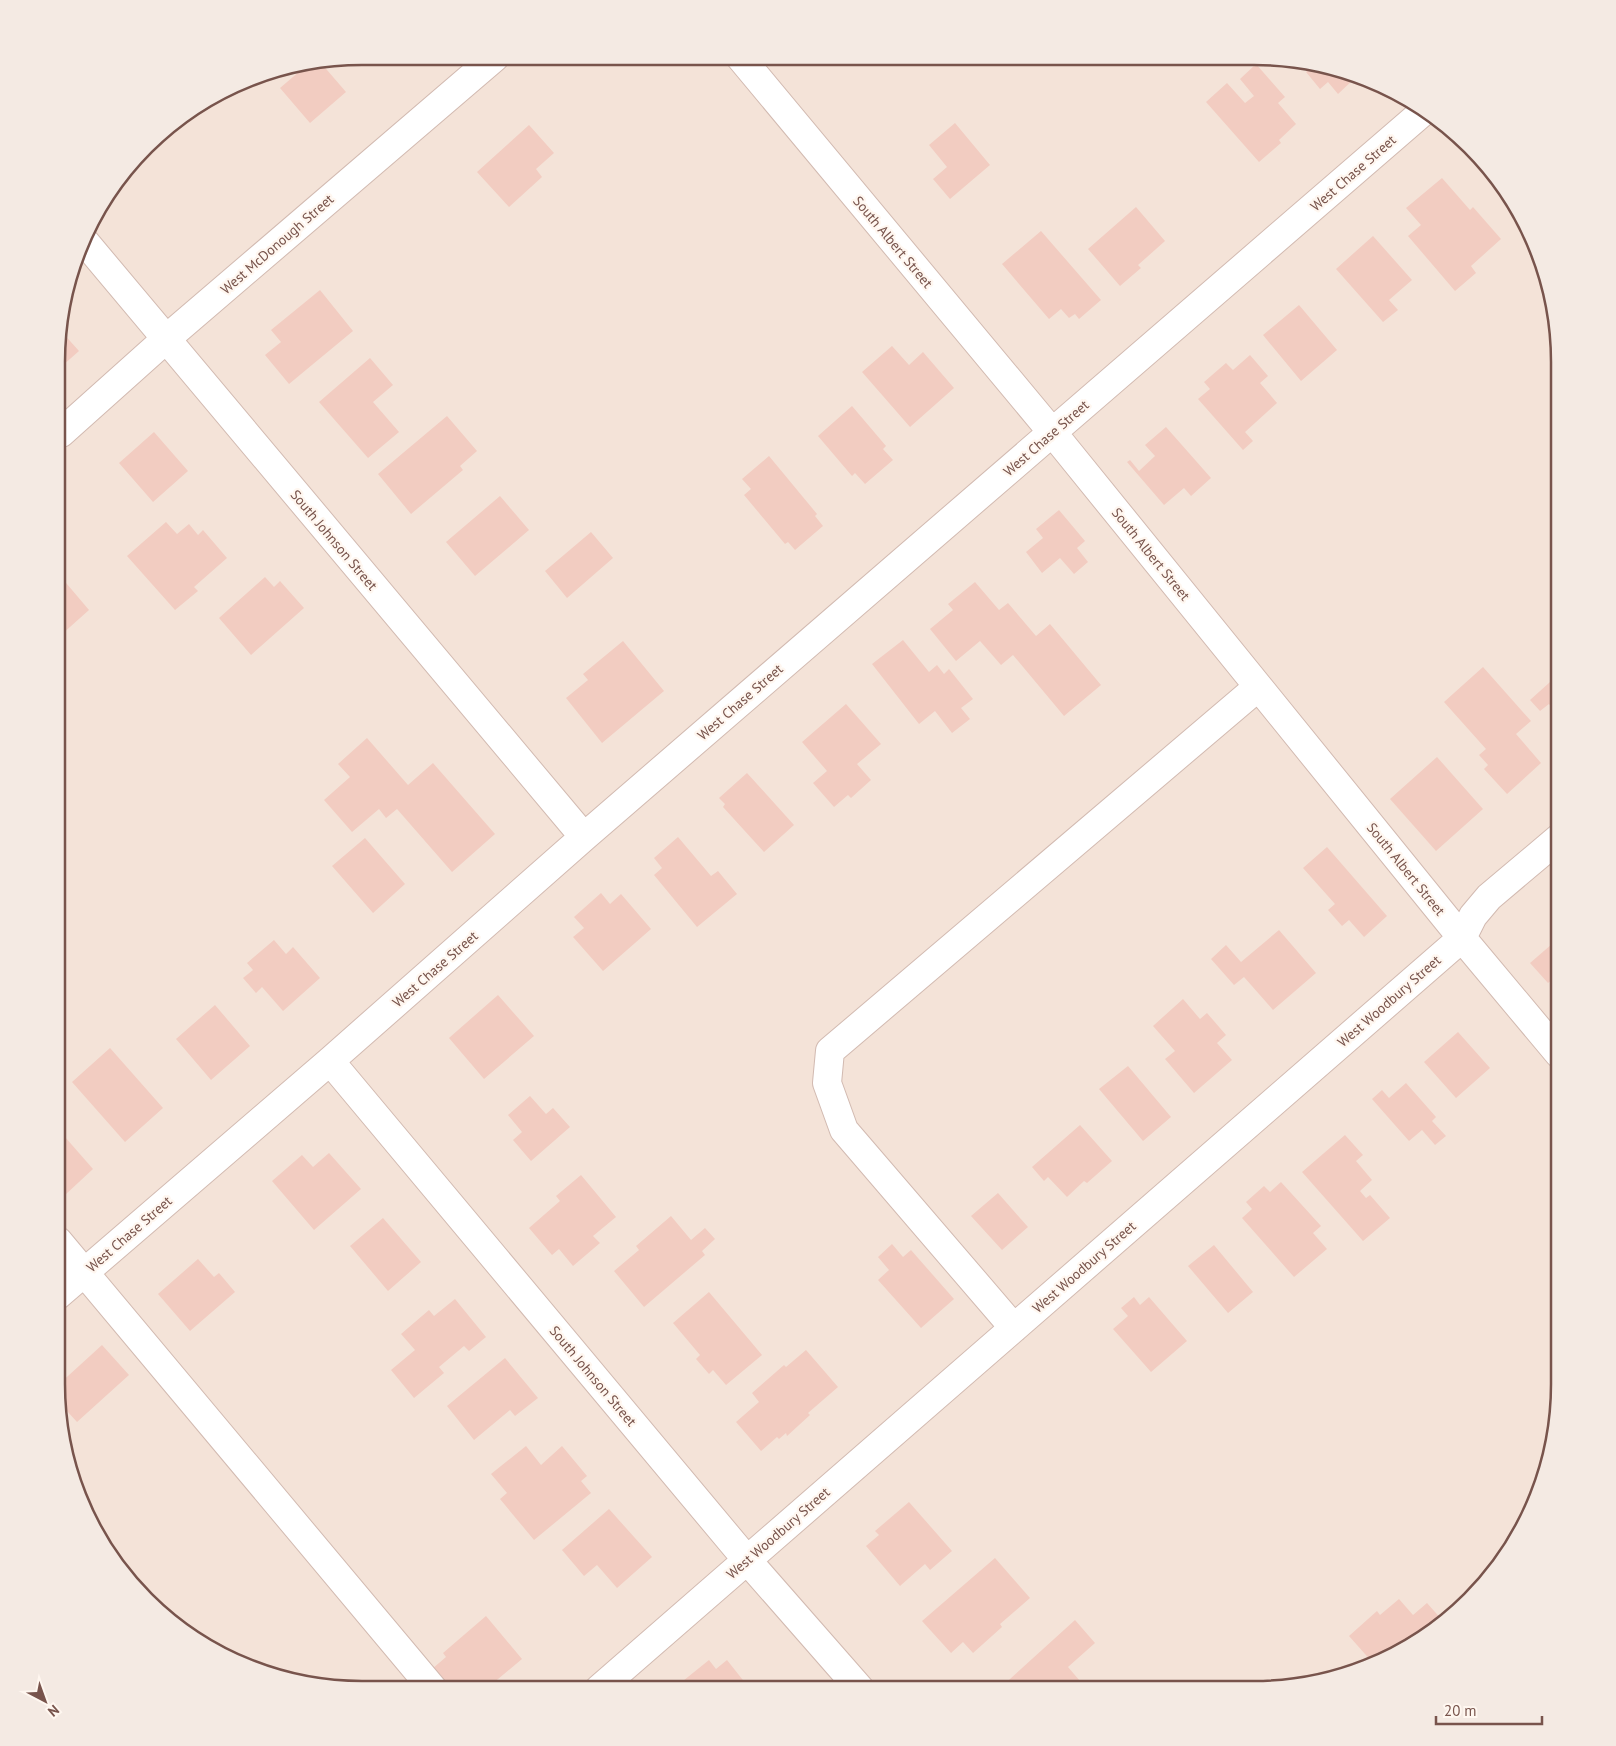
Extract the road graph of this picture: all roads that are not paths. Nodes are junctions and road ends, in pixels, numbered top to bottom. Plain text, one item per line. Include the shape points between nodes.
1 (486, 65) edge
2 (747, 65) edge
3 (1419, 115) edge
4 (89, 246) edge
5 (166, 340) junction
6 (65, 430) edge
7 (1052, 432) junction
8 (1258, 687) junction
9 (584, 837) junction
10 (1551, 845) edge
11 (1462, 938) junction
12 (1551, 1044) edge
13 (330, 1061) junction
14 (65, 1250) edge
15 (84, 1273) junction
16 (65, 1289) edge
17 (1014, 1328) junction
18 (747, 1560) junction
19 (426, 1681) edge
20 (608, 1681) edge
21 (853, 1681) edge

1 - 5 street, West McDonough Street
2 - 7 street, South Albert Street
3 - 7 street, West Chase Street
4 - 5 street, South Johnson Street
5 - 6 street, West McDonough Street
5 - 9 street, South Johnson Street
7 - 8 street, South Albert Street
7 - 9 street, West Chase Street
8 - 11 street, South Albert Street
8 - 17 street via 830,1051 827,1083 844,1130
9 - 13 street, West Chase Street
10 - 11 street, West Woodbury Street via 1489,897 1473,916
11 - 12 street, South Albert Street
11 - 17 street, West Woodbury Street
13 - 15 street, West Chase Street
13 - 18 street, South Johnson Street
14 - 15 street
15 - 16 street, West Chase Street
15 - 19 street
17 - 18 street, West Woodbury Street
18 - 20 street, West Woodbury Street
18 - 21 street, South Johnson Street

